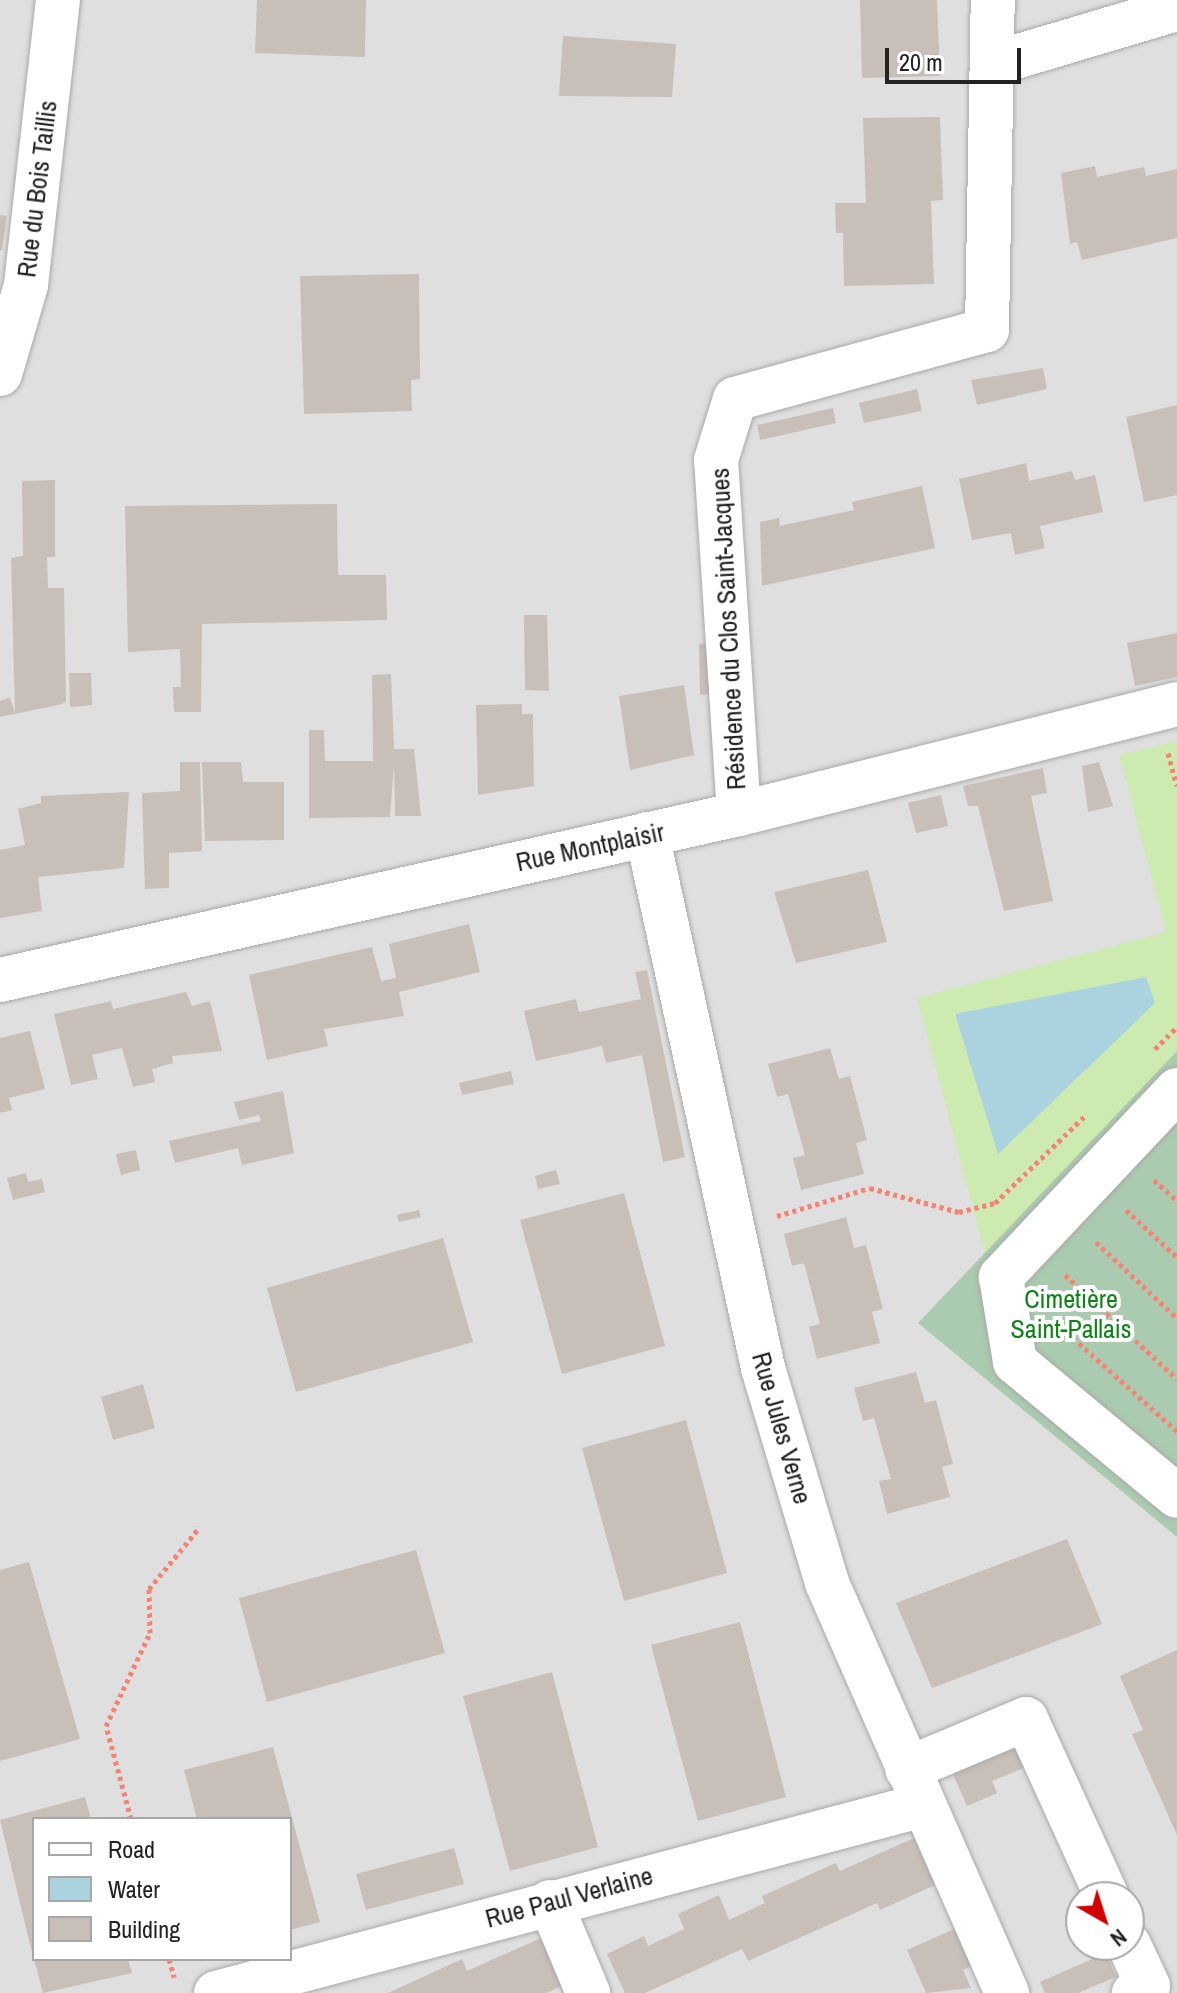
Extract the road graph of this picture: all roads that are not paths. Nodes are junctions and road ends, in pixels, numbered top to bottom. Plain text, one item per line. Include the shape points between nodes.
1 (58, 0) edge
2 (993, 0) edge
3 (1177, 9) edge
4 (992, 64) junction
5 (0, 374) edge
6 (1177, 704) edge
7 (739, 814) junction
8 (647, 834) junction
9 (0, 980) edge
10 (1177, 1090) edge
11 (1177, 1496) edge
12 (915, 1787) junction
13 (1100, 1881) edge
14 (550, 1902) junction
15 (1136, 1961) edge
16 (216, 1993) edge
17 (588, 1993) edge
18 (1007, 1993) edge
19 (1134, 1993) edge

1 - 5 street, Rue du Bois Taillis via 26,285
2 - 4 street
3 - 4 street
4 - 7 street, Résidence du Clos Saint-Jacques via 987,330 735,399 716,460
6 - 7 street, Rue Montplaisir
7 - 8 street, Rue Montplaisir
8 - 9 street, Rue Montplaisir
8 - 12 street, Rue Jules Verne via 763,1368 827,1583
10 - 11 street via 1001,1277 1015,1362
12 - 13 street, Rue Paul Verlaine via 1026,1719
12 - 14 street, Rue Paul Verlaine
12 - 18 street, Rue Jules Verne
14 - 16 street, Rue Paul Verlaine
14 - 17 street
15 - 19 street via 1148,1986

